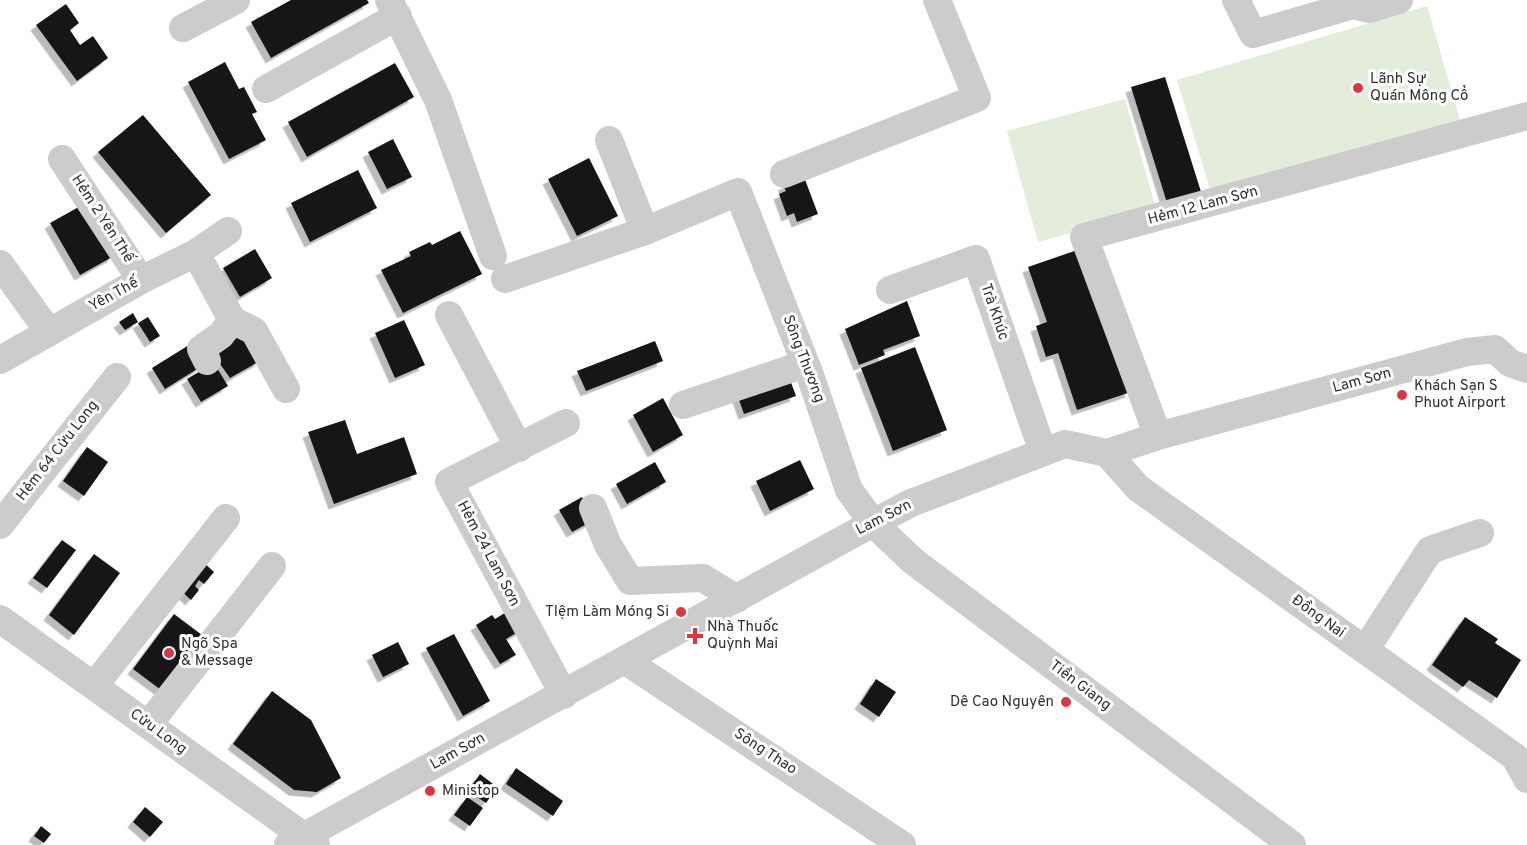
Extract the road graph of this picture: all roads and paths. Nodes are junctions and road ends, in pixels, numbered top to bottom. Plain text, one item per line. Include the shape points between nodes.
1 (236, 0) edge
2 (937, 0) edge
3 (1236, 0) edge
4 (1399, 0) edge
5 (1352, 2) edge
6 (394, 8) edge
7 (183, 28) dead end
8 (266, 89) dead end
9 (1527, 116) edge
10 (609, 140) dead end
11 (62, 159) dead end
12 (784, 174) dead end
13 (228, 231) dead end
14 (645, 231) junction
15 (196, 253) junction
16 (0, 264) edge
17 (141, 280) junction
18 (890, 290) dead end
19 (449, 315) dead end
20 (232, 320) junction
21 (49, 332) junction
22 (0, 360) edge
23 (207, 362) dead end
24 (805, 364) junction
25 (1527, 369) edge
26 (117, 376) dead end
27 (286, 389) dead end
28 (683, 405) dead end
29 (566, 423) dead end
30 (1158, 436) junction
31 (519, 448) junction
32 (1043, 452) junction
33 (1107, 453) junction
34 (593, 508) dead end
35 (226, 518) dead end
36 (873, 523) junction
37 (0, 525) edge
38 (1480, 533) dead end
39 (272, 566) dead end
40 (736, 599) junction
41 (0, 618) edge
42 (1365, 650) junction
43 (626, 661) junction
44 (94, 686) junction
45 (564, 695) junction
46 (148, 725) junction
47 (1523, 762) edge
48 (303, 842) edge
49 (902, 845) edge
50 (1292, 845) edge

1 - 7 street
2 - 12 street via 977,98
3 - 5 street via 1252,34
4 - 5 street via 1370,9
6 - 8 street
6 - 14 street via 438,100 499,267
9 - 30 street, Hẻm 12 Lam Sơn via 1084,237
10 - 14 street
11 - 17 street, Hẻm 2 Yên Thế
13 - 15 street, Yên Thế
14 - 24 street, Sông Thương via 738,192
15 - 17 street, Yên Thế
15 - 20 street
16 - 21 street
17 - 21 street, Yên Thế
18 - 32 street, Trà Khúc via 976,259
19 - 31 street
20 - 23 street via 221,335 201,348
20 - 27 street via 254,331
21 - 22 street, Yên Thế
24 - 28 street
24 - 36 street, Sông Thương via 849,490
25 - 30 street, Lam Sơn via 1510,363 1495,349 1467,352
26 - 37 street, Hẻm 64 Cửu Long
29 - 31 street, Hẻm 24 Lam Sơn
30 - 33 street, Lam Sơn
31 - 45 street, Hẻm 24 Lam Sơn via 449,482
32 - 33 street, Lam Sơn via 1065,444
32 - 36 street, Lam Sơn via 911,503
33 - 42 street, Đồng Nai via 1138,488
34 - 40 street via 608,545 630,581 703,578
35 - 44 street
36 - 40 street, Lam Sơn
36 - 50 street, Tiền Giang via 913,561
38 - 42 street via 1430,549
39 - 46 street
40 - 43 street, Lam Sơn
41 - 44 street, Cửu Long
42 - 47 street, Đồng Nai
43 - 45 street, Lam Sơn
43 - 49 street, Sông Thao
44 - 46 street, Cửu Long
45 - 48 street, Lam Sơn
46 - 48 street, Cửu Long

